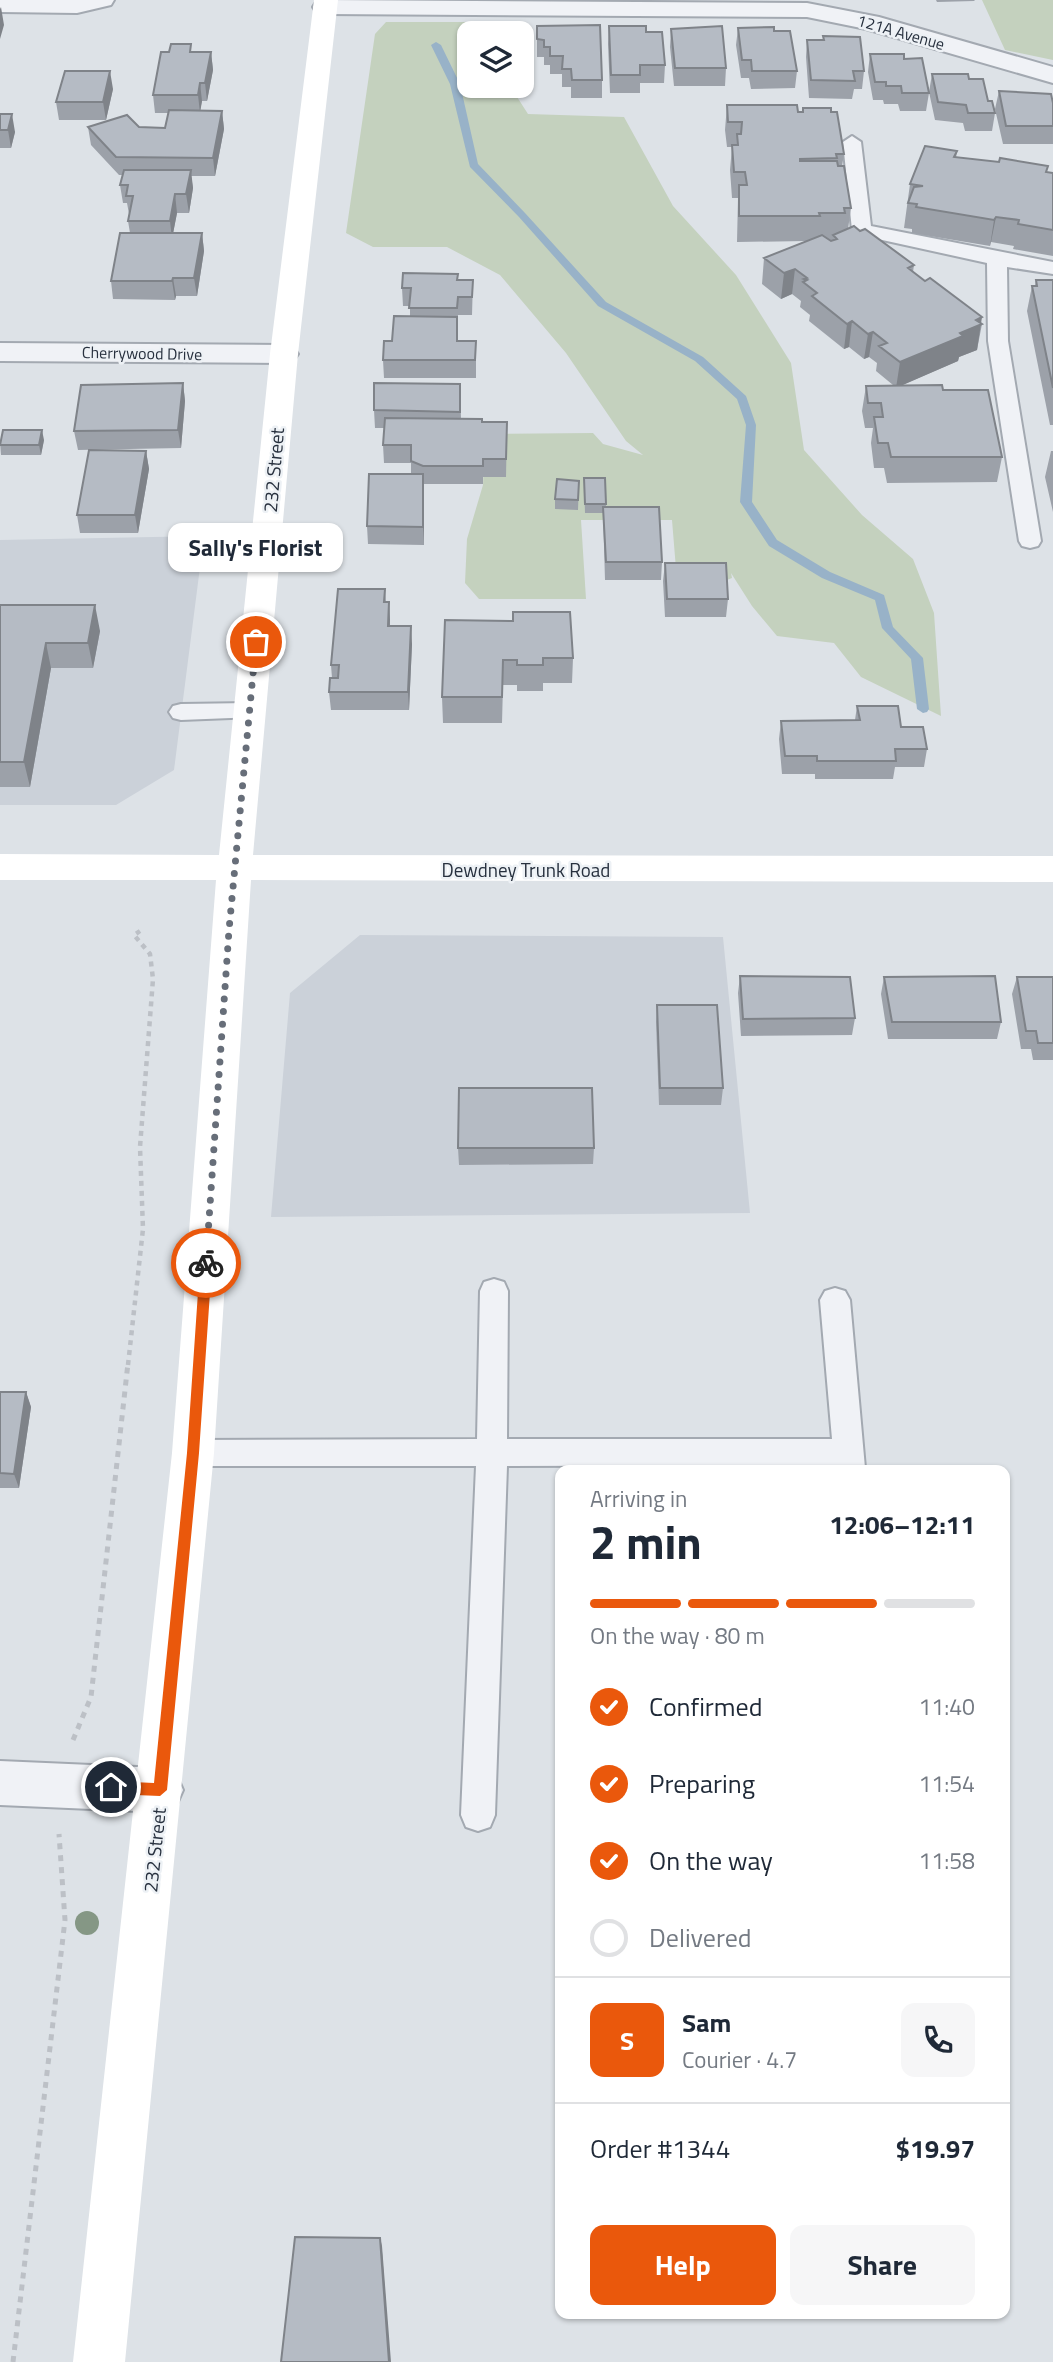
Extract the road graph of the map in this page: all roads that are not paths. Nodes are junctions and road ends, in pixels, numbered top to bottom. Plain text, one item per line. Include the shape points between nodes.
1 (102, 0) edge
2 (326, 4) edge
3 (0, 5) edge
4 (1053, 75) edge
5 (852, 142) dead end
6 (862, 229) junction
7 (893, 255) edge
8 (997, 259) junction
9 (1053, 268) edge
10 (977, 324) edge
11 (998, 341) junction
12 (0, 352) edge
13 (284, 355) junction
14 (1030, 541) dead end
15 (250, 711) junction
16 (181, 712) dead end
17 (0, 867) edge
18 (235, 869) junction
19 (1053, 869) edge
20 (494, 1291) dead end
21 (835, 1300) dead end
22 (193, 1453) junction
23 (492, 1453) junction
24 (850, 1461) edge
25 (0, 1783) edge
26 (160, 1790) junction
27 (478, 1815) dead end
28 (99, 2362) edge

1 - 3 street via 76,6
2 - 4 street, 121A Avenue via 807,10 870,22
2 - 13 main road, 232 Street
5 - 6 lane
6 - 7 lane
6 - 8 lane
8 - 9 lane
8 - 11 lane
10 - 11 lane
11 - 14 lane
12 - 13 street, Cherrywood Drive
13 - 15 main road, 232 Street
15 - 16 lane
15 - 18 main road, 232 Street
17 - 18 main road, Dewdney Trunk Road
18 - 19 main road, Dewdney Trunk Road
18 - 22 main road, 232 Street
20 - 23 lane
21 - 24 lane
22 - 23 lane
22 - 26 main road, 232 Street
23 - 24 lane
23 - 27 lane
25 - 26 street
26 - 28 main road, 232 Street

